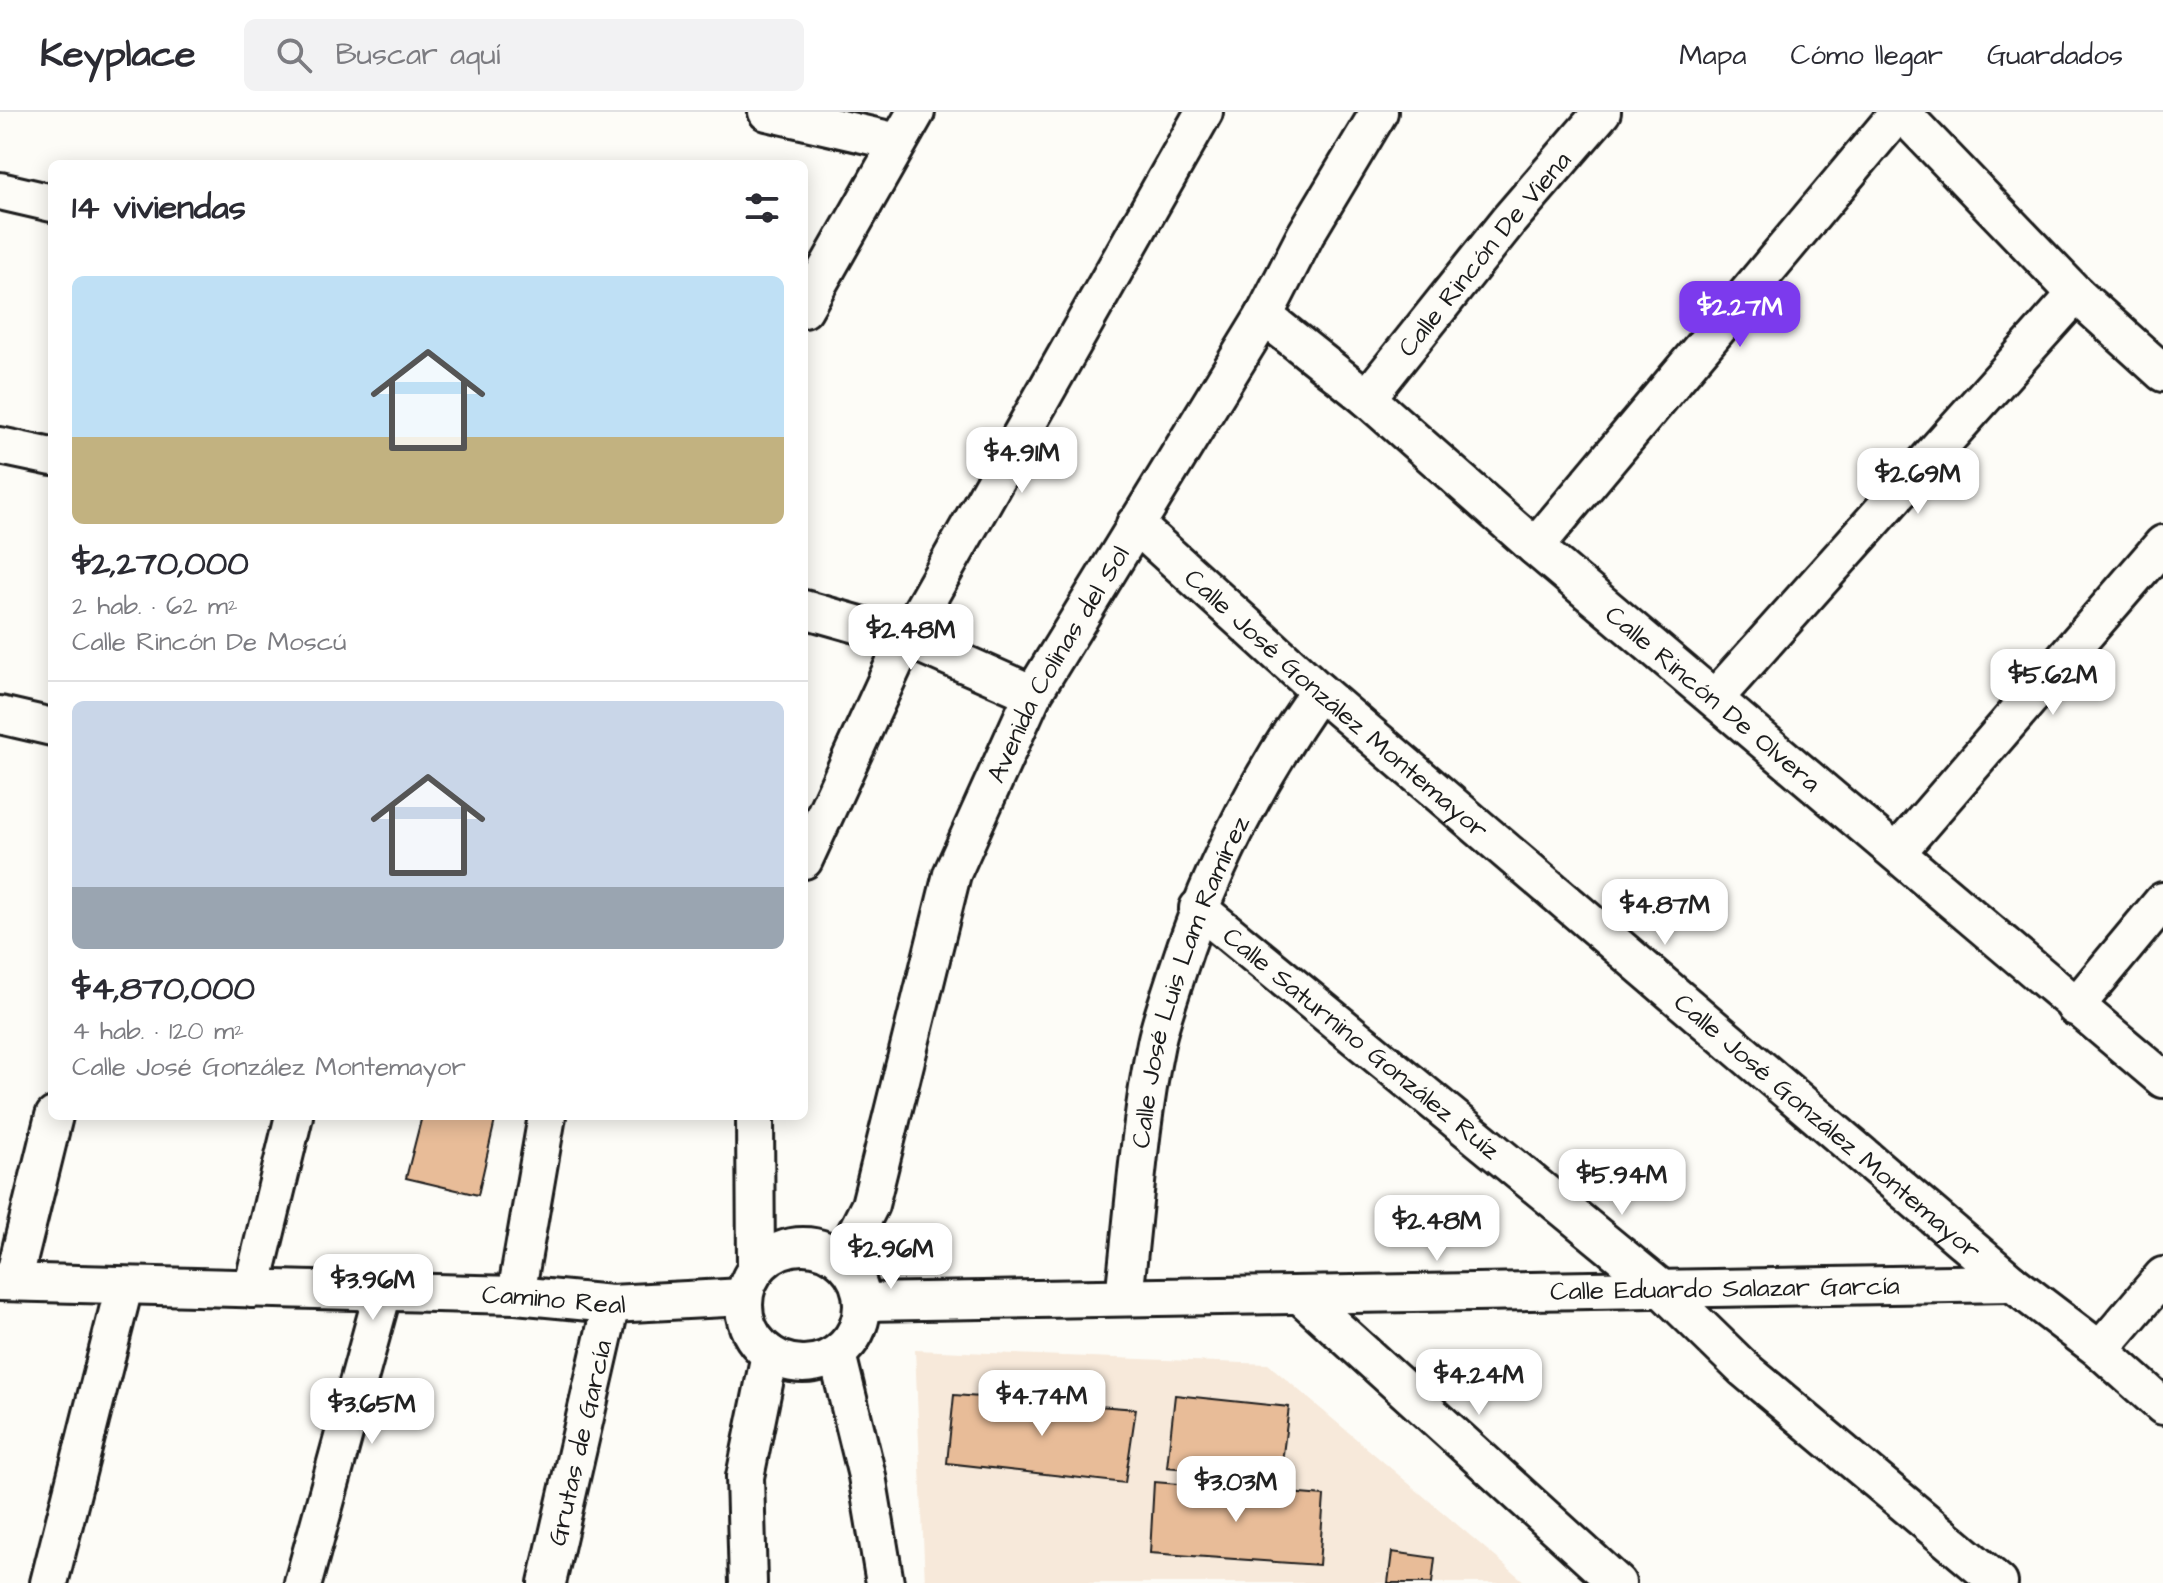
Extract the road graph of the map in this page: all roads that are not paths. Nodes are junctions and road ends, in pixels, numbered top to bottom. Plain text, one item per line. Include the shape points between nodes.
1 (767, 112) edge
2 (1204, 112) edge
3 (1379, 112) edge
4 (1602, 112) edge
5 (1900, 112) edge
6 (907, 127) edge
7 (0, 191) edge
8 (48, 202) edge
9 (2076, 294) junction
10 (808, 302) edge
11 (1264, 316) junction
12 (2163, 373) edge
13 (1367, 398) junction
14 (0, 446) edge
15 (48, 456) edge
16 (1135, 524) junction
17 (2163, 544) edge
18 (1535, 547) junction
19 (808, 610) edge
20 (906, 638) junction
21 (1319, 691) junction
22 (1033, 694) junction
23 (1715, 698) junction
24 (0, 715) edge
25 (48, 726) edge
26 (808, 851) edge
27 (1898, 851) junction
28 (2163, 901) edge
29 (1198, 908) junction
30 (2075, 1007) junction
31 (2163, 1079) edge
32 (53, 1120) edge
33 (293, 1120) edge
34 (546, 1120) edge
35 (755, 1120) edge
36 (842, 1260) junction
37 (2163, 1276) edge
38 (6, 1282) edge
39 (750, 1282) junction
40 (2012, 1283) junction
41 (124, 1287) junction
42 (252, 1289) junction
43 (1663, 1290) junction
44 (383, 1292) junction
45 (516, 1295) junction
46 (1300, 1295) junction
47 (1124, 1297) junction
48 (863, 1302) junction
49 (611, 1304) junction
50 (2100, 1350) junction
51 (770, 1354) junction
52 (837, 1354) junction
53 (2163, 1406) edge
54 (49, 1583) edge
55 (303, 1583) edge
56 (547, 1583) edge
57 (748, 1583) edge
58 (885, 1583) edge
59 (1617, 1583) edge
60 (1999, 1583) edge

1 - 6 street
2 - 20 street
3 - 11 street, Avenida Colinas del Sol
4 - 13 street, Calle Rincón De Viena
5 - 9 street
5 - 18 street
6 - 10 street
7 - 8 street
9 - 12 street
9 - 23 street
11 - 13 street, Calle Rincón De Olvera
11 - 16 street, Avenida Colinas del Sol
13 - 18 street, Calle Rincón De Olvera
14 - 15 street
16 - 21 street, Calle José González Montemayor
16 - 22 street, Avenida Colinas del Sol
17 - 27 street
18 - 23 street, Calle Rincón De Olvera
19 - 20 street
20 - 22 street
20 - 26 street
21 - 29 street, Calle José Luis Lam Ramírez via 1274,756
21 - 40 street, Calle José González Montemayor
22 - 36 street, Avenida Colinas del Sol via 952,874 870,1205
23 - 27 street, Calle Rincón De Olvera
24 - 25 street
27 - 30 street, Calle Rincón De Olvera
28 - 30 street
29 - 43 street, Calle Saturnino González Ruíz
29 - 47 street, Calle José Luis Lam Ramírez via 1157,1039
30 - 31 street, Calle Rincón De Olvera
32 - 38 street
33 - 42 street
34 - 45 street
35 - 39 street
36 - 39 street via 807,1246 780,1252
36 - 48 street via 860,1286
37 - 50 street
38 - 41 street, Camino Real
39 - 49 street, Camino Real
39 - 51 street via 750,1332
40 - 43 street, Calle Eduardo Salazar García
40 - 50 street, Calle José González Montemayor
41 - 42 street, Camino Real
41 - 54 street
42 - 44 street, Camino Real
43 - 46 street, Calle Eduardo Salazar García
43 - 60 street, Calle Saturnino González Ruíz via 1744,1369
44 - 45 street, Camino Real
44 - 55 street
45 - 49 street, Camino Real
46 - 47 street, Calle Eduardo Salazar García
46 - 59 street
47 - 48 street, Calle Eduardo Salazar García
48 - 52 street via 857,1332
49 - 56 street, Grutas de García
50 - 53 street, Calle José González Montemayor
51 - 52 street via 806,1364
51 - 57 street via 745,1477
52 - 58 street via 867,1476

